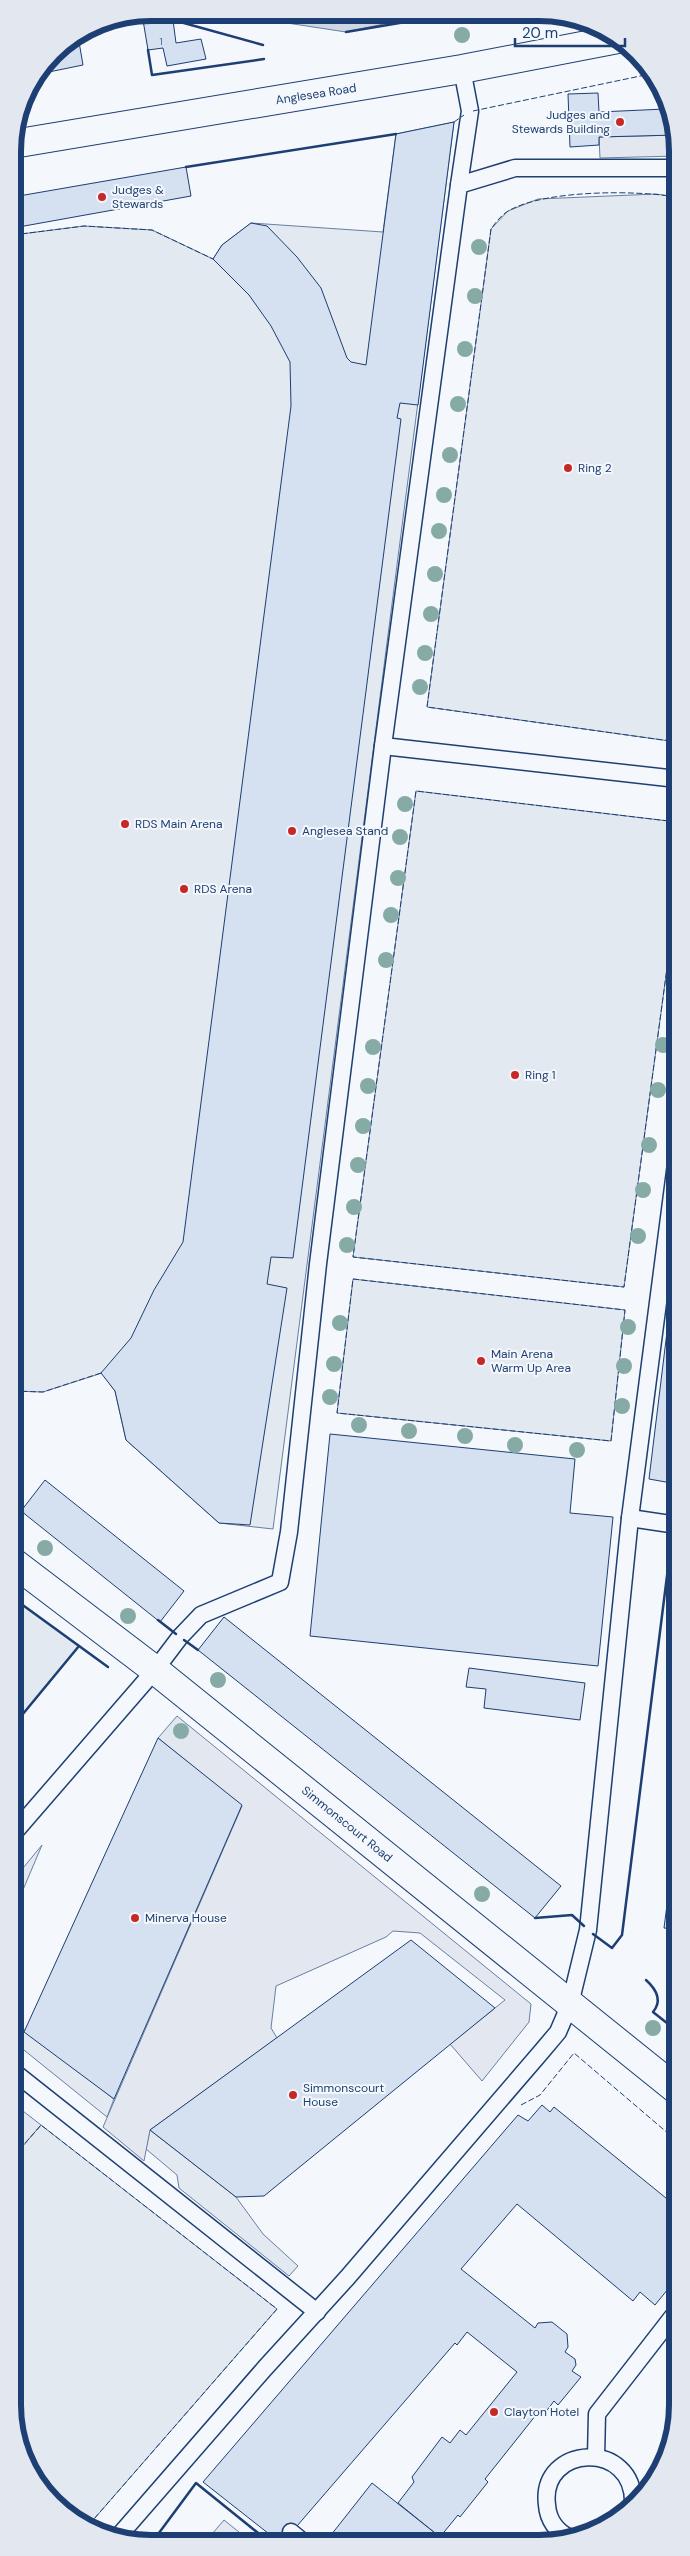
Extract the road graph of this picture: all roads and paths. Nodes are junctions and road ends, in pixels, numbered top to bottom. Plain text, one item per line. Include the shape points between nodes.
1 (603, 38) edge
2 (462, 69) junction
3 (22, 142) edge
4 (669, 168) edge
5 (459, 185) junction
6 (383, 746) junction
7 (669, 779) edge
8 (669, 1221) edge
9 (630, 1518) junction
10 (668, 1524) edge
11 (21, 1568) edge
12 (155, 1670) junction
13 (21, 1826) edge
14 (570, 2004) junction
15 (21, 2078) edge
16 (668, 2083) edge
17 (317, 2312) junction
18 (668, 2323) edge
19 (596, 2457) junction
20 (633, 2495) edge
21 (123, 2531) edge
22 (563, 2532) edge

1 - 2 street, Anglesea Road
2 - 3 street, Anglesea Road
2 - 5 lane via 470,111
4 - 5 lane via 515,168
5 - 6 lane
6 - 7 lane
6 - 12 lane via 318,1264 290,1532 280,1582 201,1615
8 - 9 lane
9 - 10 lane
9 - 14 lane via 588,1930
11 - 12 street, Simmonscourt Road
12 - 13 lane
12 - 14 street, Simmonscourt Road
14 - 16 street, Simmonscourt Road
14 - 17 lane via 558,2032
15 - 17 lane
17 - 21 lane
18 - 19 lane via 597,2414
19 - 20 lane via 621,2469
19 - 22 lane via 581,2457 568,2462 549,2484 548,2512 554,2526

